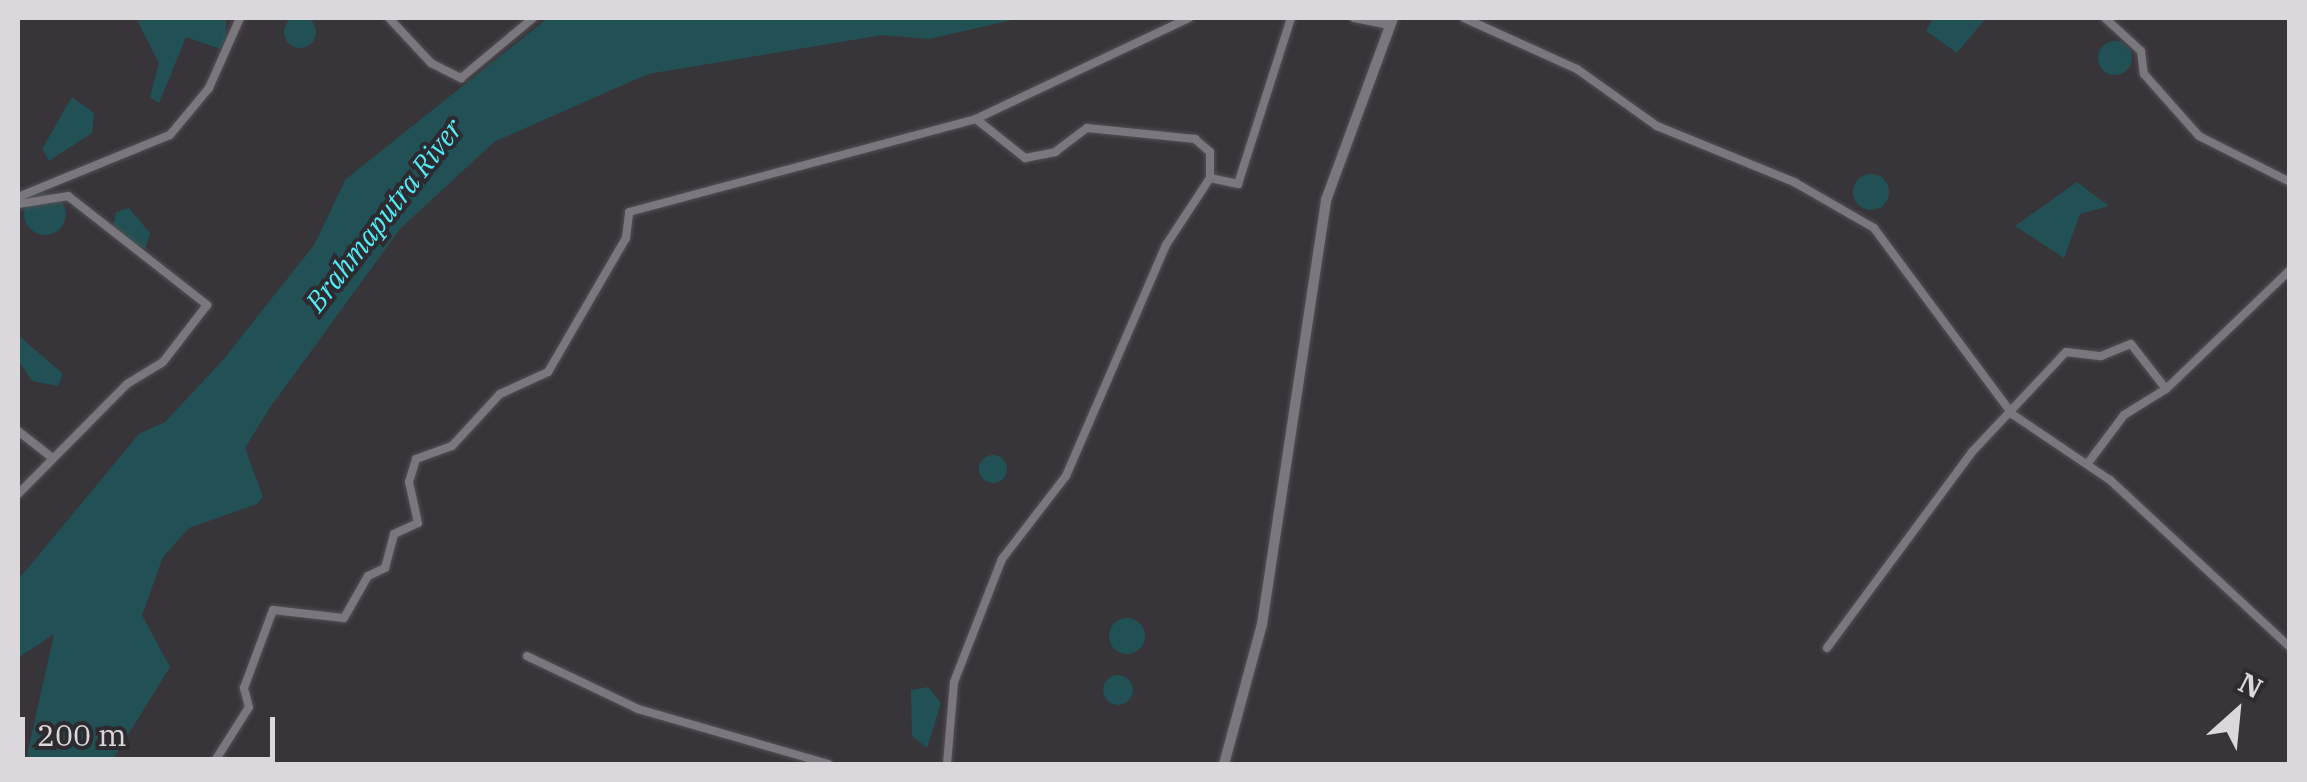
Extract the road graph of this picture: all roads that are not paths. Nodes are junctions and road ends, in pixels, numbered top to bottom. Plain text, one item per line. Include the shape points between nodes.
1 (240, 18) edge
2 (389, 18) edge
3 (533, 18) edge
4 (1189, 18) edge
5 (1290, 18) edge
6 (1354, 18) edge
7 (1464, 18) edge
8 (2105, 18) edge
9 (1392, 21) edge
10 (976, 119) junction
11 (1210, 178) junction
12 (2290, 182) edge
13 (18, 200) edge
14 (2290, 270) edge
15 (2166, 389) junction
16 (2012, 414) junction
17 (18, 431) edge
18 (50, 456) junction
19 (2088, 463) junction
20 (18, 494) edge
21 (1828, 648) dead end
22 (2290, 648) edge
23 (528, 656) dead end
24 (212, 764) edge
25 (828, 764) edge
26 (947, 764) edge
27 (1224, 764) edge

1 - 13 street via 209,88 170,135
2 - 3 street via 432,64 461,78
4 - 10 street
5 - 11 street via 1243,179
6 - 9 street
7 - 16 street via 1577,69 1657,126 1794,182 1874,228
8 - 12 street via 2141,52 2144,74 2199,136
9 - 27 street via 1326,200 1262,624
10 - 11 street via 1025,158 1055,152 1087,128 1194,139 1210,152
10 - 24 street via 628,212 626,238 548,372 500,394 452,446 416,459 409,482 418,522 394,534 385,568 368,576 344,618 273,610 244,688 249,707
11 - 26 street via 1166,245 1066,476 1002,558 954,682
13 - 18 street via 68,196 207,305 164,362
14 - 15 street
15 - 16 street via 2131,344 2101,356 2084,348 2066,352
15 - 19 street via 2124,415
16 - 19 street
16 - 21 street via 1849,607
17 - 18 street
18 - 20 street
19 - 22 street
23 - 25 street via 638,710

